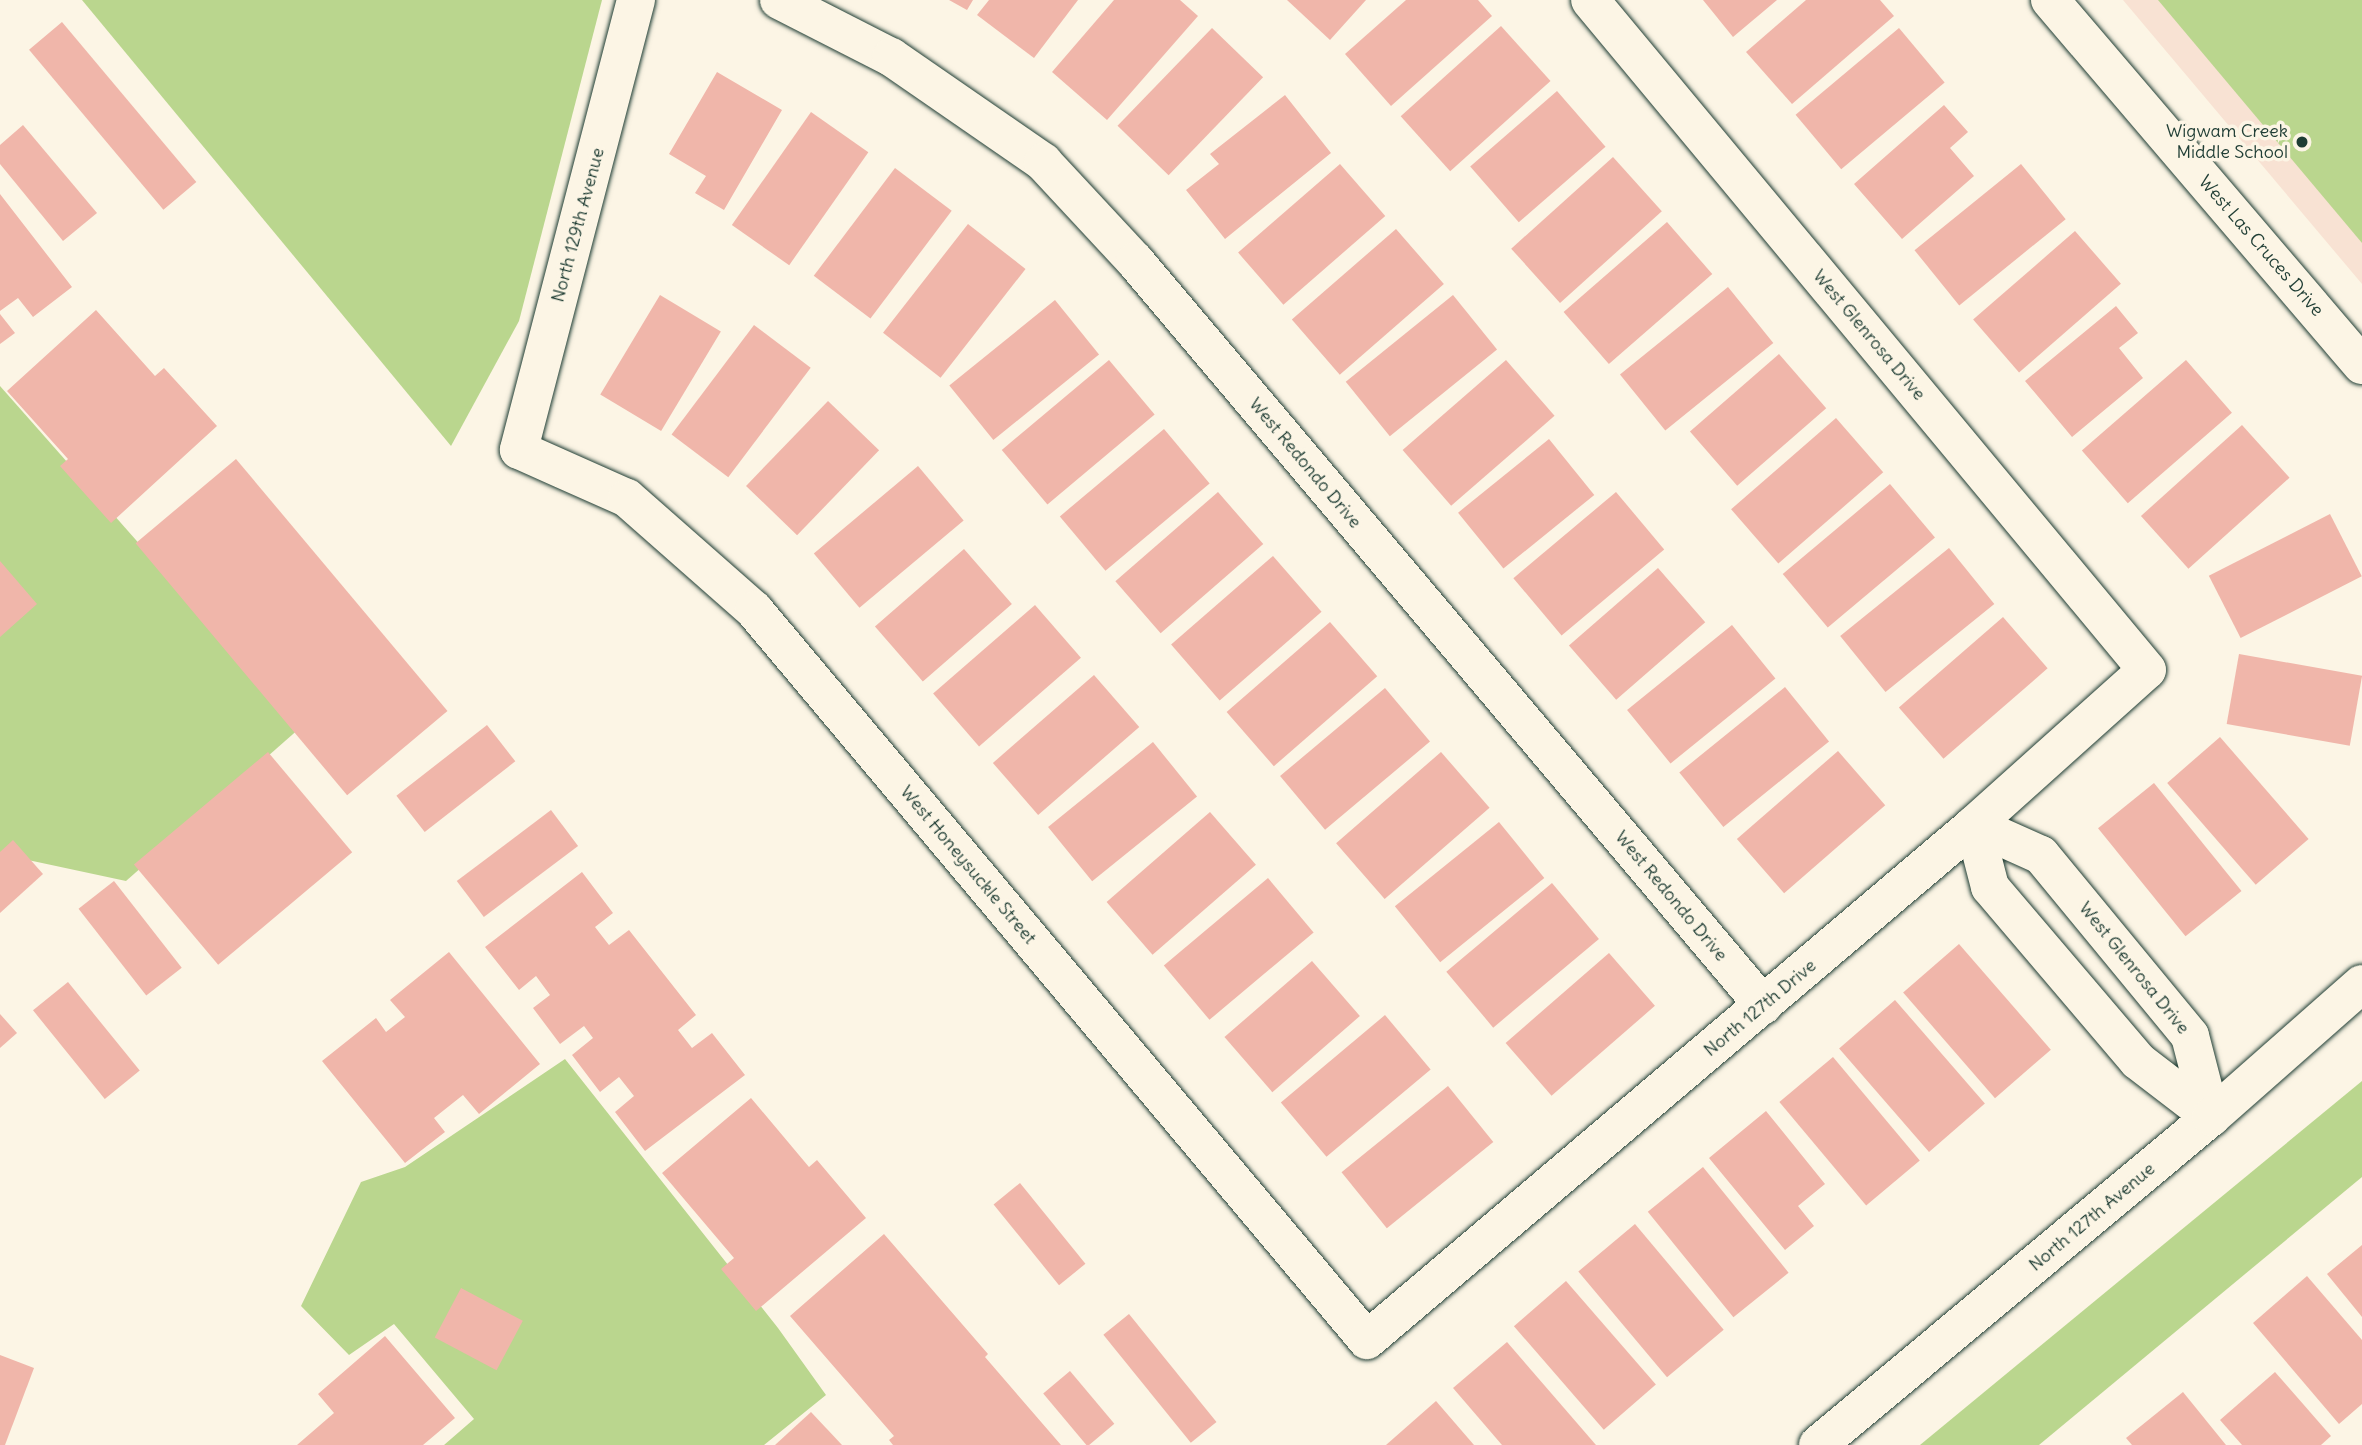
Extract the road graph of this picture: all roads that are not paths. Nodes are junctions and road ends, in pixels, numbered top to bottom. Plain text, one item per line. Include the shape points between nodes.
1 (636, 0) edge
2 (779, 0) edge
3 (1590, 0) edge
4 (2050, 0) edge
5 (2362, 365) edge
6 (519, 450) joint
7 (2147, 670) joint
8 (1974, 825) junction
9 (2362, 984) edge
10 (1763, 1005) junction
11 (2211, 1117) junction
12 (1367, 1340) joint
13 (1818, 1445) edge

1 - 6 street, North 129th Avenue
2 - 10 street, West Redondo Drive via 891,57 1043,162 1135,261
3 - 7 street, West Glenrosa Drive
4 - 5 street, West Las Cruces Drive
6 - 12 street, West Honeysuckle Street via 627,498 754,610
7 - 8 street, North 127th Drive
8 - 10 street, North 127th Drive
8 - 11 street via 1990,887 2138,1061
8 - 11 street, West Glenrosa Drive via 2041,855 2190,1036
9 - 11 street, North 127th Avenue
10 - 12 street, North 127th Drive
11 - 13 street, North 127th Avenue

